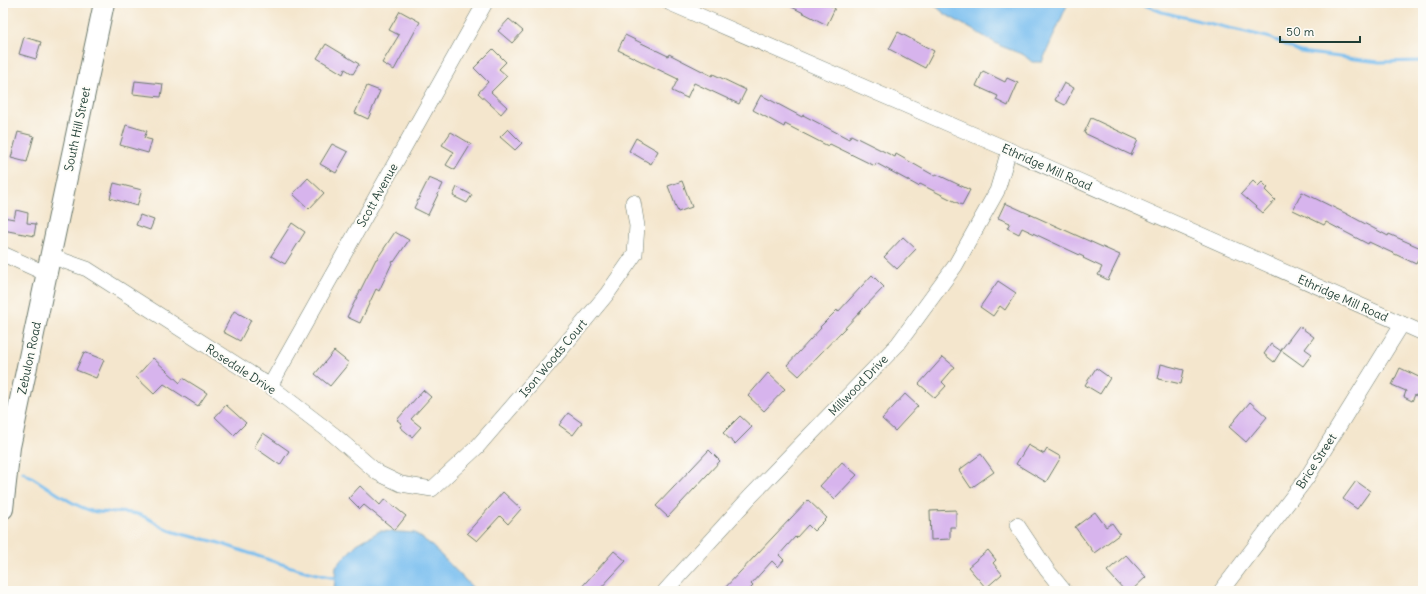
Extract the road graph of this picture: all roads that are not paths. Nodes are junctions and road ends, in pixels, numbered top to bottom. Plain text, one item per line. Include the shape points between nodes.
1 (104, 3) edge
2 (485, 3) edge
3 (670, 3) edge
4 (1009, 150) junction
5 (633, 202) dead end
6 (3, 254) edge
7 (48, 265) junction
8 (1402, 324) junction
9 (1423, 333) edge
10 (270, 386) junction
11 (426, 489) joint
12 (3, 509) edge
13 (1017, 526) dead end
14 (665, 591) edge
15 (1064, 591) edge
16 (1221, 591) edge

1 - 7 main road, South Hill Street
2 - 10 street, Scott Avenue
3 - 4 street, Ethridge Mill Road
4 - 8 street, Ethridge Mill Road
4 - 14 street, Millwood Drive via 997,191 955,266 898,344 750,497
5 - 11 street, Ison Woods Court via 637,226 635,254 607,294 477,447 432,490
6 - 7 street, Rosedale Drive
7 - 10 street, Rosedale Drive via 88,269
7 - 12 main road, Zebulon Road via 10,447
8 - 9 street, Ethridge Mill Road
8 - 16 street, Brice Street via 1306,479
10 - 11 street, Rosedale Drive via 378,473 401,484
13 - 15 street

